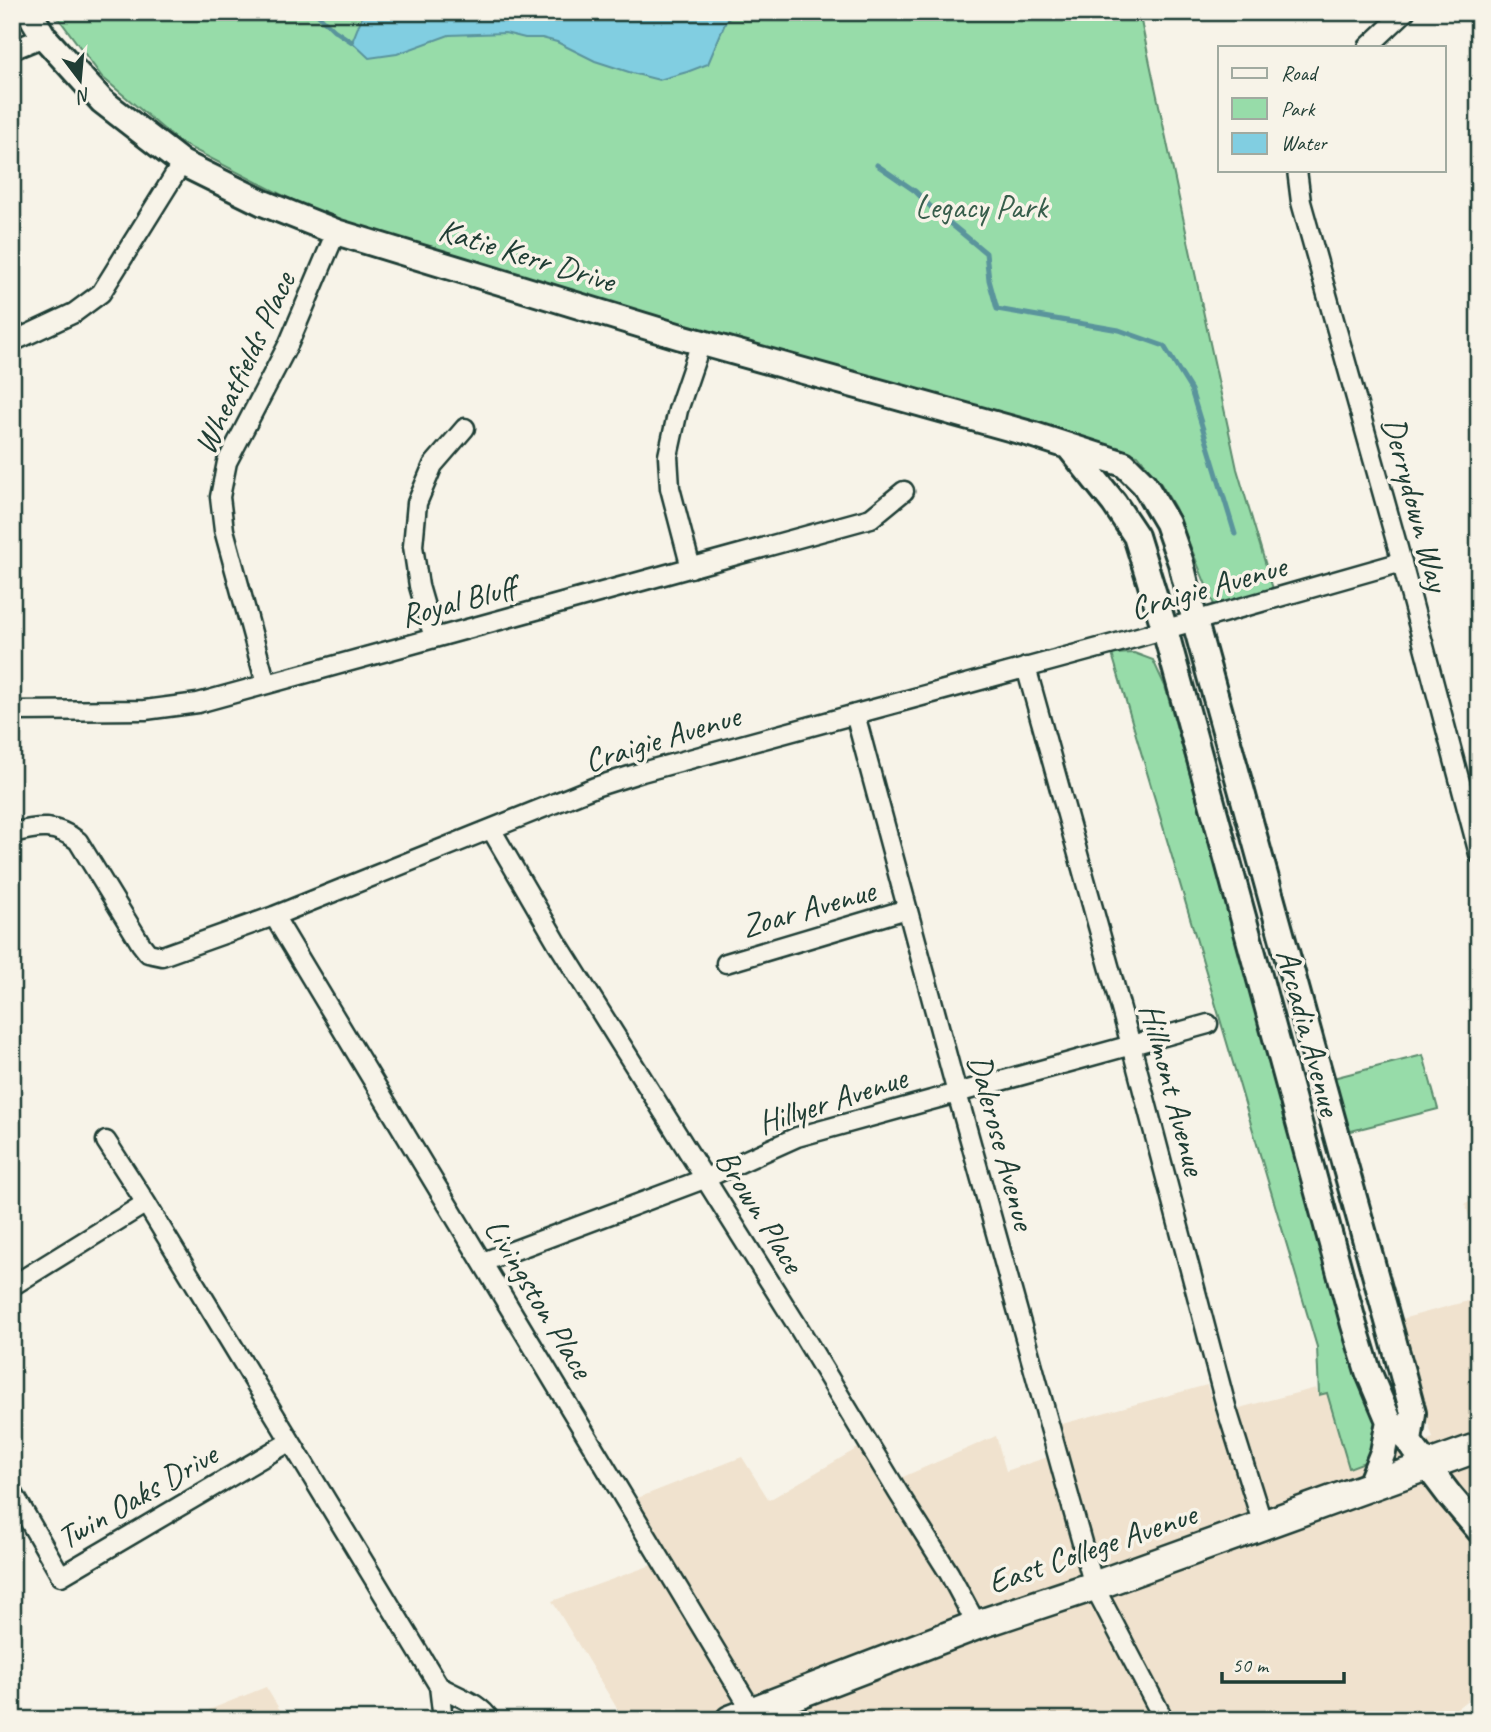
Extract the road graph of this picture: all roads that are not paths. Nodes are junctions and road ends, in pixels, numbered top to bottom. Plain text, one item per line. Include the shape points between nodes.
1 (29, 12) edge
2 (1405, 12) edge
3 (44, 37) junction
4 (1369, 46) edge
5 (12, 50) edge
6 (182, 163) junction
7 (1297, 172) edge
8 (336, 232) junction
9 (12, 342) edge
10 (701, 343) junction
11 (465, 428) dead end
12 (1069, 447) junction
13 (904, 491) dead end
14 (1402, 562) junction
15 (691, 568) junction
16 (1195, 622) junction
17 (1165, 630) junction
18 (434, 638) junction
19 (1026, 667) junction
20 (267, 684) junction
21 (12, 711) edge
22 (855, 714) junction
23 (491, 829) junction
24 (12, 833) edge
25 (1479, 854) edge
26 (907, 909) junction
27 (274, 916) junction
28 (726, 963) dead end
29 (1208, 1024) dead end
30 (1130, 1045) junction
31 (957, 1093) junction
32 (106, 1141) dead end
33 (704, 1179) junction
34 (146, 1203) junction
35 (483, 1262) junction
36 (12, 1286) edge
37 (1389, 1421) junction
38 (289, 1441) junction
39 (1409, 1442) junction
40 (1479, 1447) edge
41 (1427, 1466) junction
42 (1369, 1486) junction
43 (12, 1491) edge
44 (1263, 1525) junction
45 (1479, 1530) edge
46 (1094, 1586) junction
47 (977, 1625) junction
48 (439, 1686) junction
49 (460, 1698) junction
50 (741, 1715) edge
51 (443, 1720) edge
52 (471, 1720) edge
53 (490, 1720) edge
54 (1164, 1720) edge

1 - 3 street, Katie Kerr Drive
2 - 4 street
3 - 5 street
3 - 6 street, Katie Kerr Drive via 102,101
6 - 8 street, Katie Kerr Drive
6 - 9 street via 101,293 74,313
7 - 14 street, Derrydown Way via 1301,202
8 - 10 street, Katie Kerr Drive
8 - 20 street, Wheatfields Place via 289,343 228,462 220,497 224,530
10 - 12 street, Katie Kerr Drive
10 - 15 street via 668,456 670,488
11 - 18 street via 433,465 417,503 413,545
12 - 16 street, Katie Kerr Drive via 1124,464 1144,484 1167,523
12 - 17 street via 1136,536
13 - 15 street, Royal Bluff via 872,518
14 - 16 street, Craigie Avenue
14 - 25 street, Derrydown Way
15 - 18 street, Royal Bluff
16 - 17 street, Craigie Avenue
16 - 39 street, Arcadia Avenue via 1404,1378 1413,1413
17 - 19 street, Craigie Avenue
17 - 37 street, Arcadia Avenue via 1354,1325
18 - 20 street, Royal Bluff
19 - 22 street, Craigie Avenue
19 - 30 street, Hillmont Avenue
20 - 21 street, Royal Bluff via 198,703 145,710
22 - 23 street, Craigie Avenue via 642,772
22 - 26 street, Dalerose Avenue
23 - 27 street, Craigie Avenue
23 - 33 street, Brown Place
24 - 27 street, Craigie Avenue via 47,827 78,841 148,953 162,956
26 - 28 street, Zoar Avenue
26 - 31 street, Dalerose Avenue
27 - 35 street, Livingston Place
29 - 30 street, Hillyer Avenue
30 - 31 street, Hillyer Avenue
30 - 44 street, Hillmont Avenue via 1227,1410
31 - 33 street, Hillyer Avenue via 797,1137
31 - 46 street, Dalerose Avenue
32 - 34 street
33 - 35 street, Hillyer Avenue
33 - 47 street, Brown Place via 950,1573
34 - 36 street
34 - 38 street
35 - 50 street, Livingston Place
37 - 39 street, Arcadia Avenue
37 - 42 street
38 - 43 street, Twin Oaks Drive via 61,1576
38 - 48 street
39 - 41 street, Arcadia Avenue
40 - 41 main road, East College Avenue
41 - 42 main road, East College Avenue
41 - 45 street, Arcadia Avenue
42 - 44 main road, East College Avenue
44 - 46 main road, East College Avenue
46 - 47 main road, East College Avenue
46 - 54 street
47 - 50 main road, East College Avenue
48 - 49 street
48 - 51 street
49 - 52 street
49 - 53 street via 484,1710

